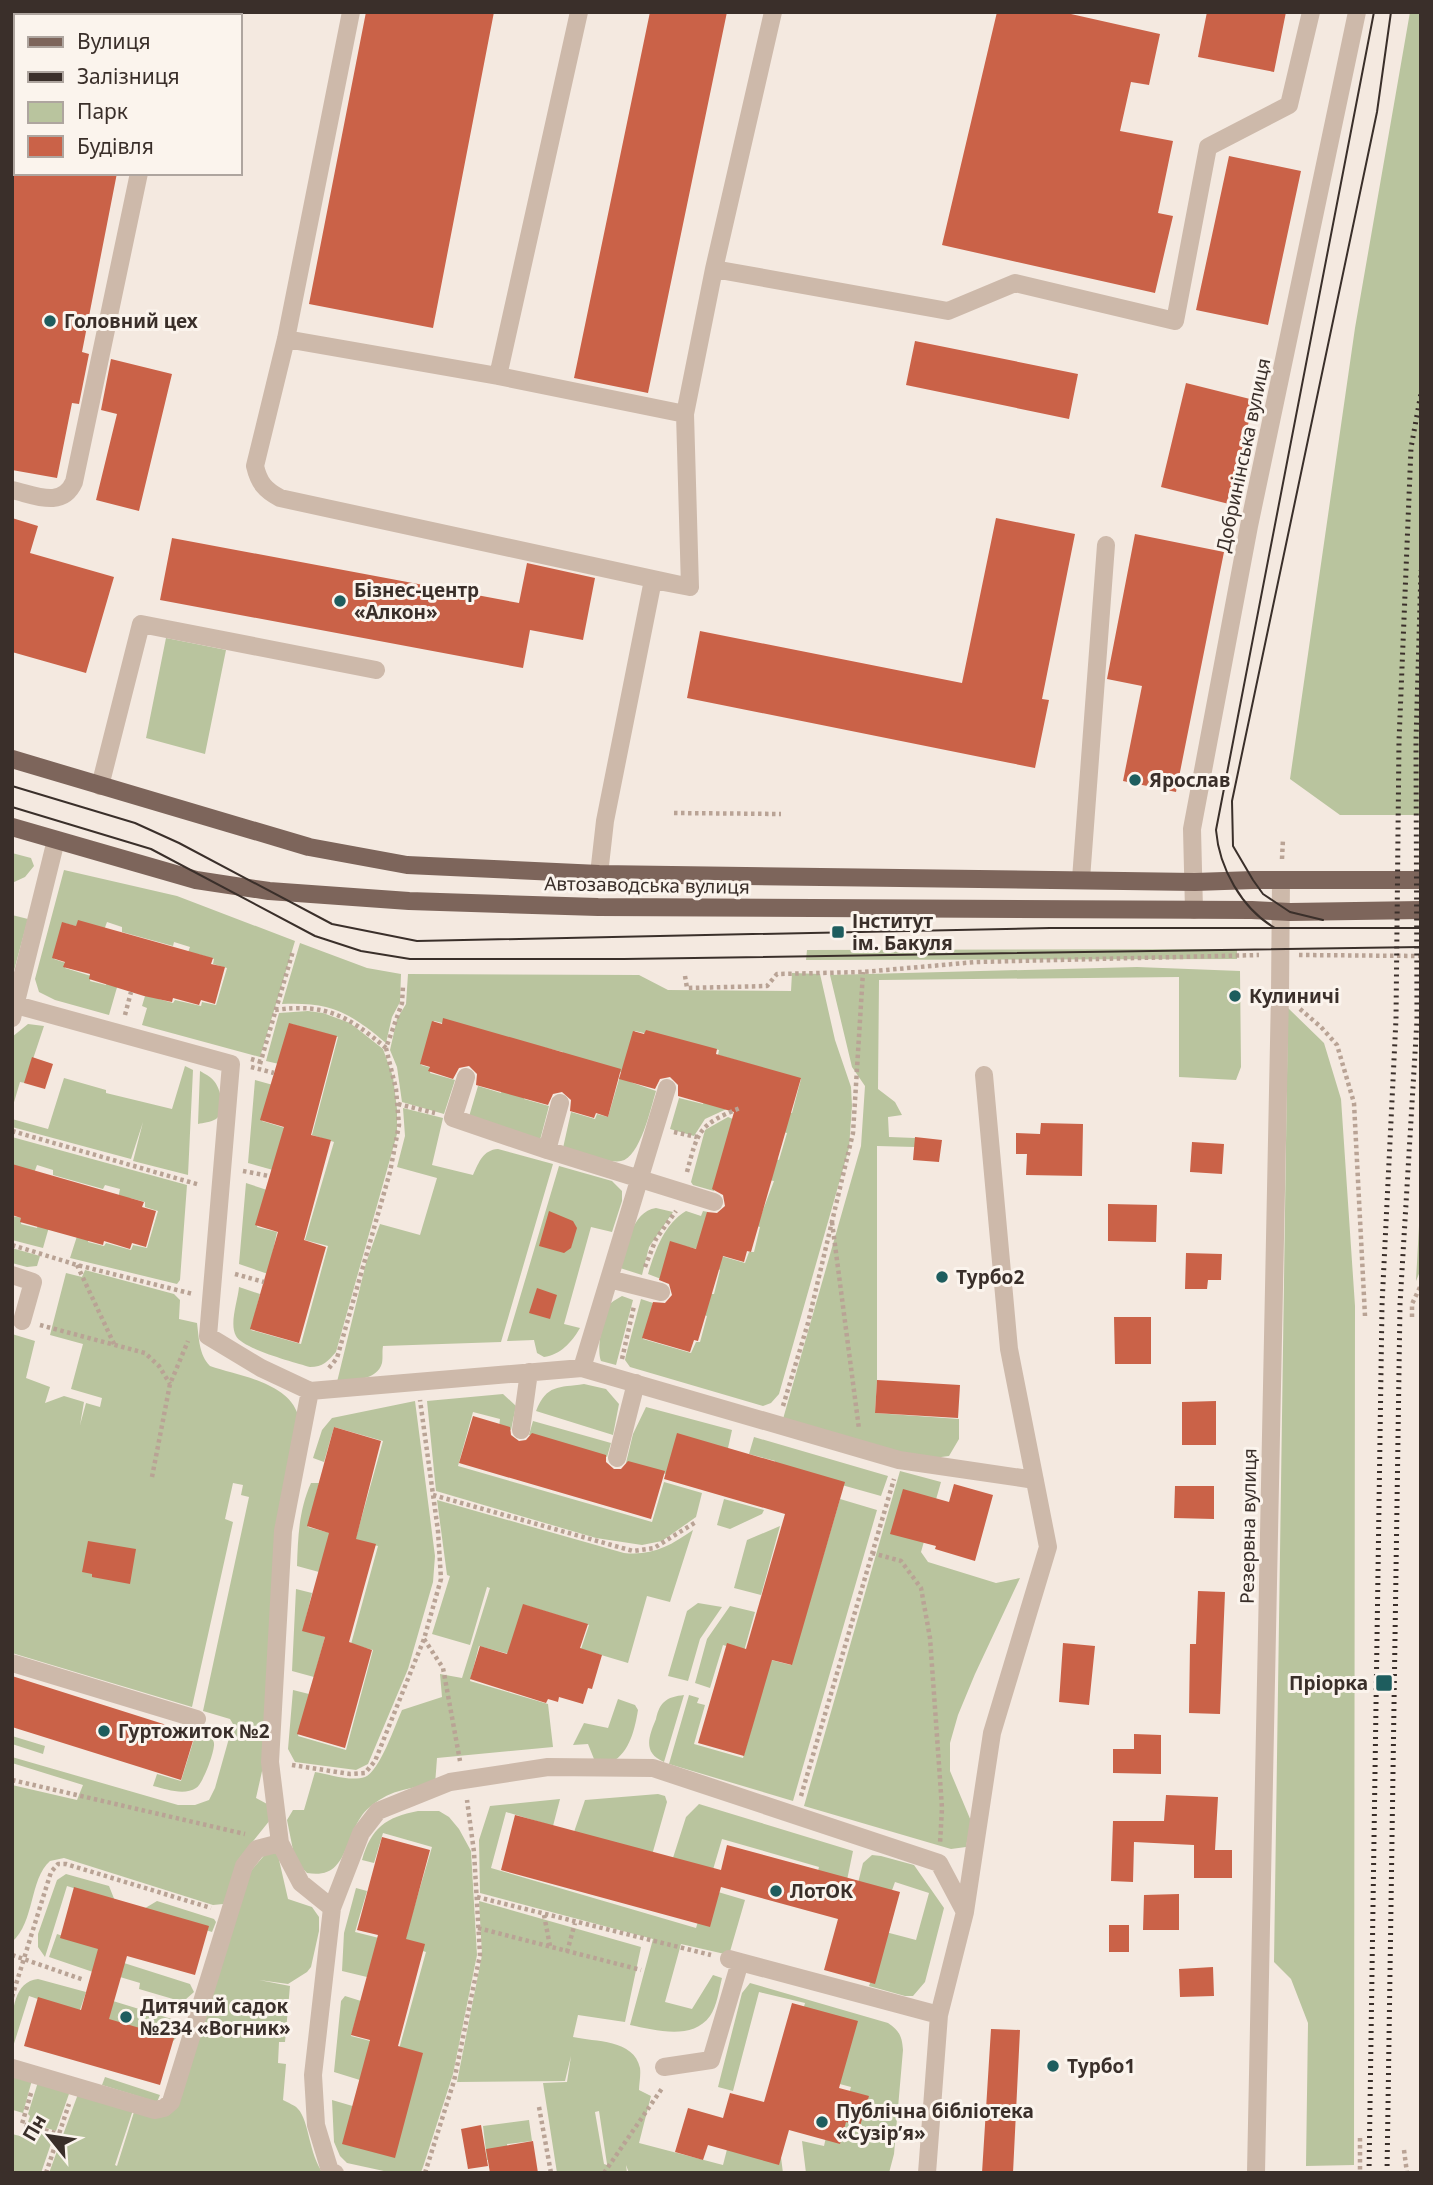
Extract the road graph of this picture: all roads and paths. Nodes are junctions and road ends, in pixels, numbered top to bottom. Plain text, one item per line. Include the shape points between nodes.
1 (351, 12) edge
2 (579, 12) edge
3 (773, 12) edge
4 (1311, 12) edge
5 (1357, 12) edge
6 (139, 175) edge
7 (714, 269) junction
8 (286, 339) junction
9 (498, 376) junction
10 (685, 414) junction
11 (12, 490) edge
12 (1106, 545) dead end
13 (690, 587) junction
14 (376, 670) dead end
15 (12, 759) edge
16 (100, 786) junction
17 (674, 813) dead end
18 (780, 814) dead end
19 (12, 827) edge
20 (56, 840) junction
21 (599, 874) junction
22 (1081, 879) junction
23 (1281, 880) junction
24 (1421, 880) edge
25 (1195, 882) junction
26 (1194, 910) junction
27 (1421, 910) edge
28 (1285, 912) junction
29 (293, 951) dead end
30 (1280, 955) junction
31 (1421, 956) edge
32 (863, 972) junction
33 (685, 976) dead end
34 (403, 986) dead end
35 (131, 992) dead end
36 (1280, 993) junction
37 (275, 1010) junction
38 (14, 1012) edge
39 (123, 1021) dead end
40 (386, 1048) junction
41 (258, 1069) junction
42 (274, 1073) dead end
43 (984, 1075) dead end
44 (466, 1077) dead end
45 (250, 1080) dead end
46 (667, 1088) dead end
47 (560, 1103) dead end
48 (12, 1131) edge
49 (547, 1150) junction
50 (269, 1176) dead end
51 (639, 1179) junction
52 (241, 1183) dead end
53 (220, 1191) junction
54 (714, 1202) dead end
55 (832, 1219) junction
56 (12, 1245) edge
57 (235, 1261) dead end
58 (77, 1265) junction
59 (234, 1274) junction
60 (12, 1275) edge
61 (609, 1279) junction
62 (264, 1282) dead end
63 (1421, 1285) edge
64 (233, 1287) dead end
65 (661, 1292) dead end
66 (211, 1298) junction
67 (1365, 1315) dead end
68 (1412, 1317) dead end
69 (22, 1321) joint
70 (208, 1336) junction
71 (114, 1345) junction
72 (582, 1368) junction
73 (530, 1372) junction
74 (323, 1374) dead end
75 (417, 1382) junction
76 (636, 1383) junction
77 (170, 1384) junction
78 (310, 1391) junction
79 (778, 1424) junction
80 (521, 1430) dead end
81 (861, 1450) junction
82 (617, 1458) dead end
83 (899, 1460) junction
84 (152, 1477) dead end
85 (1035, 1480) junction
86 (433, 1495) junction
87 (696, 1522) dead end
88 (872, 1553) junction
89 (424, 1639) junction
90 (12, 1663) edge
91 (197, 1719) dead end
92 (270, 1762) junction
93 (12, 1780) edge
94 (464, 1780) junction
95 (796, 1814) junction
96 (280, 1843) junction
97 (939, 1863) junction
98 (477, 1897) junction
99 (332, 1908) junction
100 (965, 1912) junction
101 (228, 1914) junction
102 (544, 1915) junction
103 (575, 1923) junction
104 (478, 1928) junction
105 (550, 1946) junction
106 (567, 1952) junction
107 (12, 1955) edge
108 (23, 1960) junction
109 (734, 1961) junction
110 (641, 1970) dead end
111 (84, 1980) dead end
112 (12, 1997) edge
113 (939, 2015) junction
114 (671, 2066) joint
115 (12, 2068) edge
116 (36, 2075) junction
117 (75, 2087) junction
118 (539, 2107) dead end
119 (59, 2134) junction
120 (1360, 2138) dead end
121 (1404, 2150) dead end
122 (46, 2173) edge
123 (335, 2173) edge
124 (425, 2173) edge
125 (551, 2173) edge
126 (604, 2173) edge
127 (927, 2173) edge
128 (1256, 2173) edge
129 (1360, 2173) edge
130 (1407, 2173) edge

1 - 8 street
2 - 9 street
3 - 7 street
4 - 7 street via 1289,105 1208,147 1175,320 1015,283 948,311
5 - 25 street, Добринінська вулиця via 1249,526 1192,829
6 - 11 street via 74,482 70,491 54,499
7 - 10 street
8 - 9 street
8 - 13 street via 255,466 258,481 267,491 281,498
9 - 10 street
10 - 13 street
12 - 22 street
13 - 21 street via 653,580 605,821
14 - 16 street via 141,624
15 - 16 main road, Автозаводська вулиця
16 - 21 main road, Автозаводська вулиця via 309,847 395,863
17 - 18 path
19 - 20 main road, Автозаводська вулиця
20 - 26 main road, Автозаводська вулиця via 223,885 410,901 597,907
20 - 38 street
21 - 22 main road, Автозаводська вулиця
22 - 25 main road, Автозаводська вулиця
23 - 24 main road, Автозаводська вулиця
23 - 25 main road, Автозаводська вулиця
23 - 28 street, Резервна вулиця
25 - 26 street, Добринінська вулиця
26 - 28 main road, Автозаводська вулиця
27 - 28 main road, Автозаводська вулиця
28 - 30 street, Резервна вулиця
29 - 37 path
30 - 31 path
30 - 32 path via 976,962
30 - 36 street, Резервна вулиця
32 - 33 path via 777,974 767,986 687,988
32 - 55 path via 853,1133
34 - 40 path via 402,1003
35 - 39 path
36 - 67 path via 1337,1045 1354,1103
36 - 128 street, Резервна вулиця
37 - 40 path via 298,1007 334,1012
37 - 41 path
38 - 53 street via 231,1064
40 - 74 path via 399,1125 390,1172 337,1358
41 - 42 path
41 - 45 path via 251,1067
43 - 85 street via 1009,1349
44 - 49 street via 453,1118
46 - 51 street
47 - 49 street
48 - 53 path
49 - 51 street
50 - 52 path via 242,1170
51 - 54 street
51 - 61 street
53 - 66 street
55 - 79 path
55 - 81 path
56 - 58 path
57 - 59 path
58 - 66 path
58 - 71 path
59 - 62 path
59 - 64 path
60 - 69 street via 33,1282
61 - 65 street
61 - 72 street
63 - 68 path via 1412,1304
66 - 70 street
69 - 71 path
70 - 77 path via 191,1333
70 - 78 street
71 - 77 path via 145,1353
72 - 73 street
72 - 76 street
73 - 75 street
73 - 80 street
75 - 78 street
75 - 86 path
76 - 79 street
76 - 82 street
77 - 84 path
78 - 92 street via 283,1531
79 - 81 street
81 - 83 street
83 - 85 street
83 - 88 path
85 - 100 street via 1048,1547 992,1733
86 - 87 path via 633,1551 654,1548
86 - 89 path via 441,1579
88 - 95 path
88 - 97 path via 901,1561 921,1587 940,1771
89 - 92 path via 375,1760 365,1773
89 - 94 path via 443,1668
90 - 91 street
92 - 96 street
93 - 96 path
94 - 95 street via 548,1767 653,1768
94 - 98 path
94 - 99 street via 378,1811 361,1833
95 - 97 street
96 - 99 street via 301,1883
96 - 101 street via 257,1849 244,1866
97 - 100 street
98 - 102 path
98 - 104 path
99 - 123 street via 313,2075 316,2124 330,2171
100 - 113 street
101 - 108 path via 58,1864 51,1872
101 - 117 street via 171,2102 155,2110
102 - 103 path
102 - 105 path
103 - 106 path
103 - 109 path
104 - 105 path
104 - 124 path via 480,1955 454,2081
105 - 106 path
106 - 110 path
107 - 108 path
108 - 111 path
108 - 112 path
109 - 113 street
109 - 114 street via 711,2060
113 - 127 street
114 - 126 path
115 - 116 street
116 - 117 street
116 - 119 path via 22,2124
117 - 119 path
118 - 125 path
119 - 122 path
120 - 129 path
121 - 130 path

